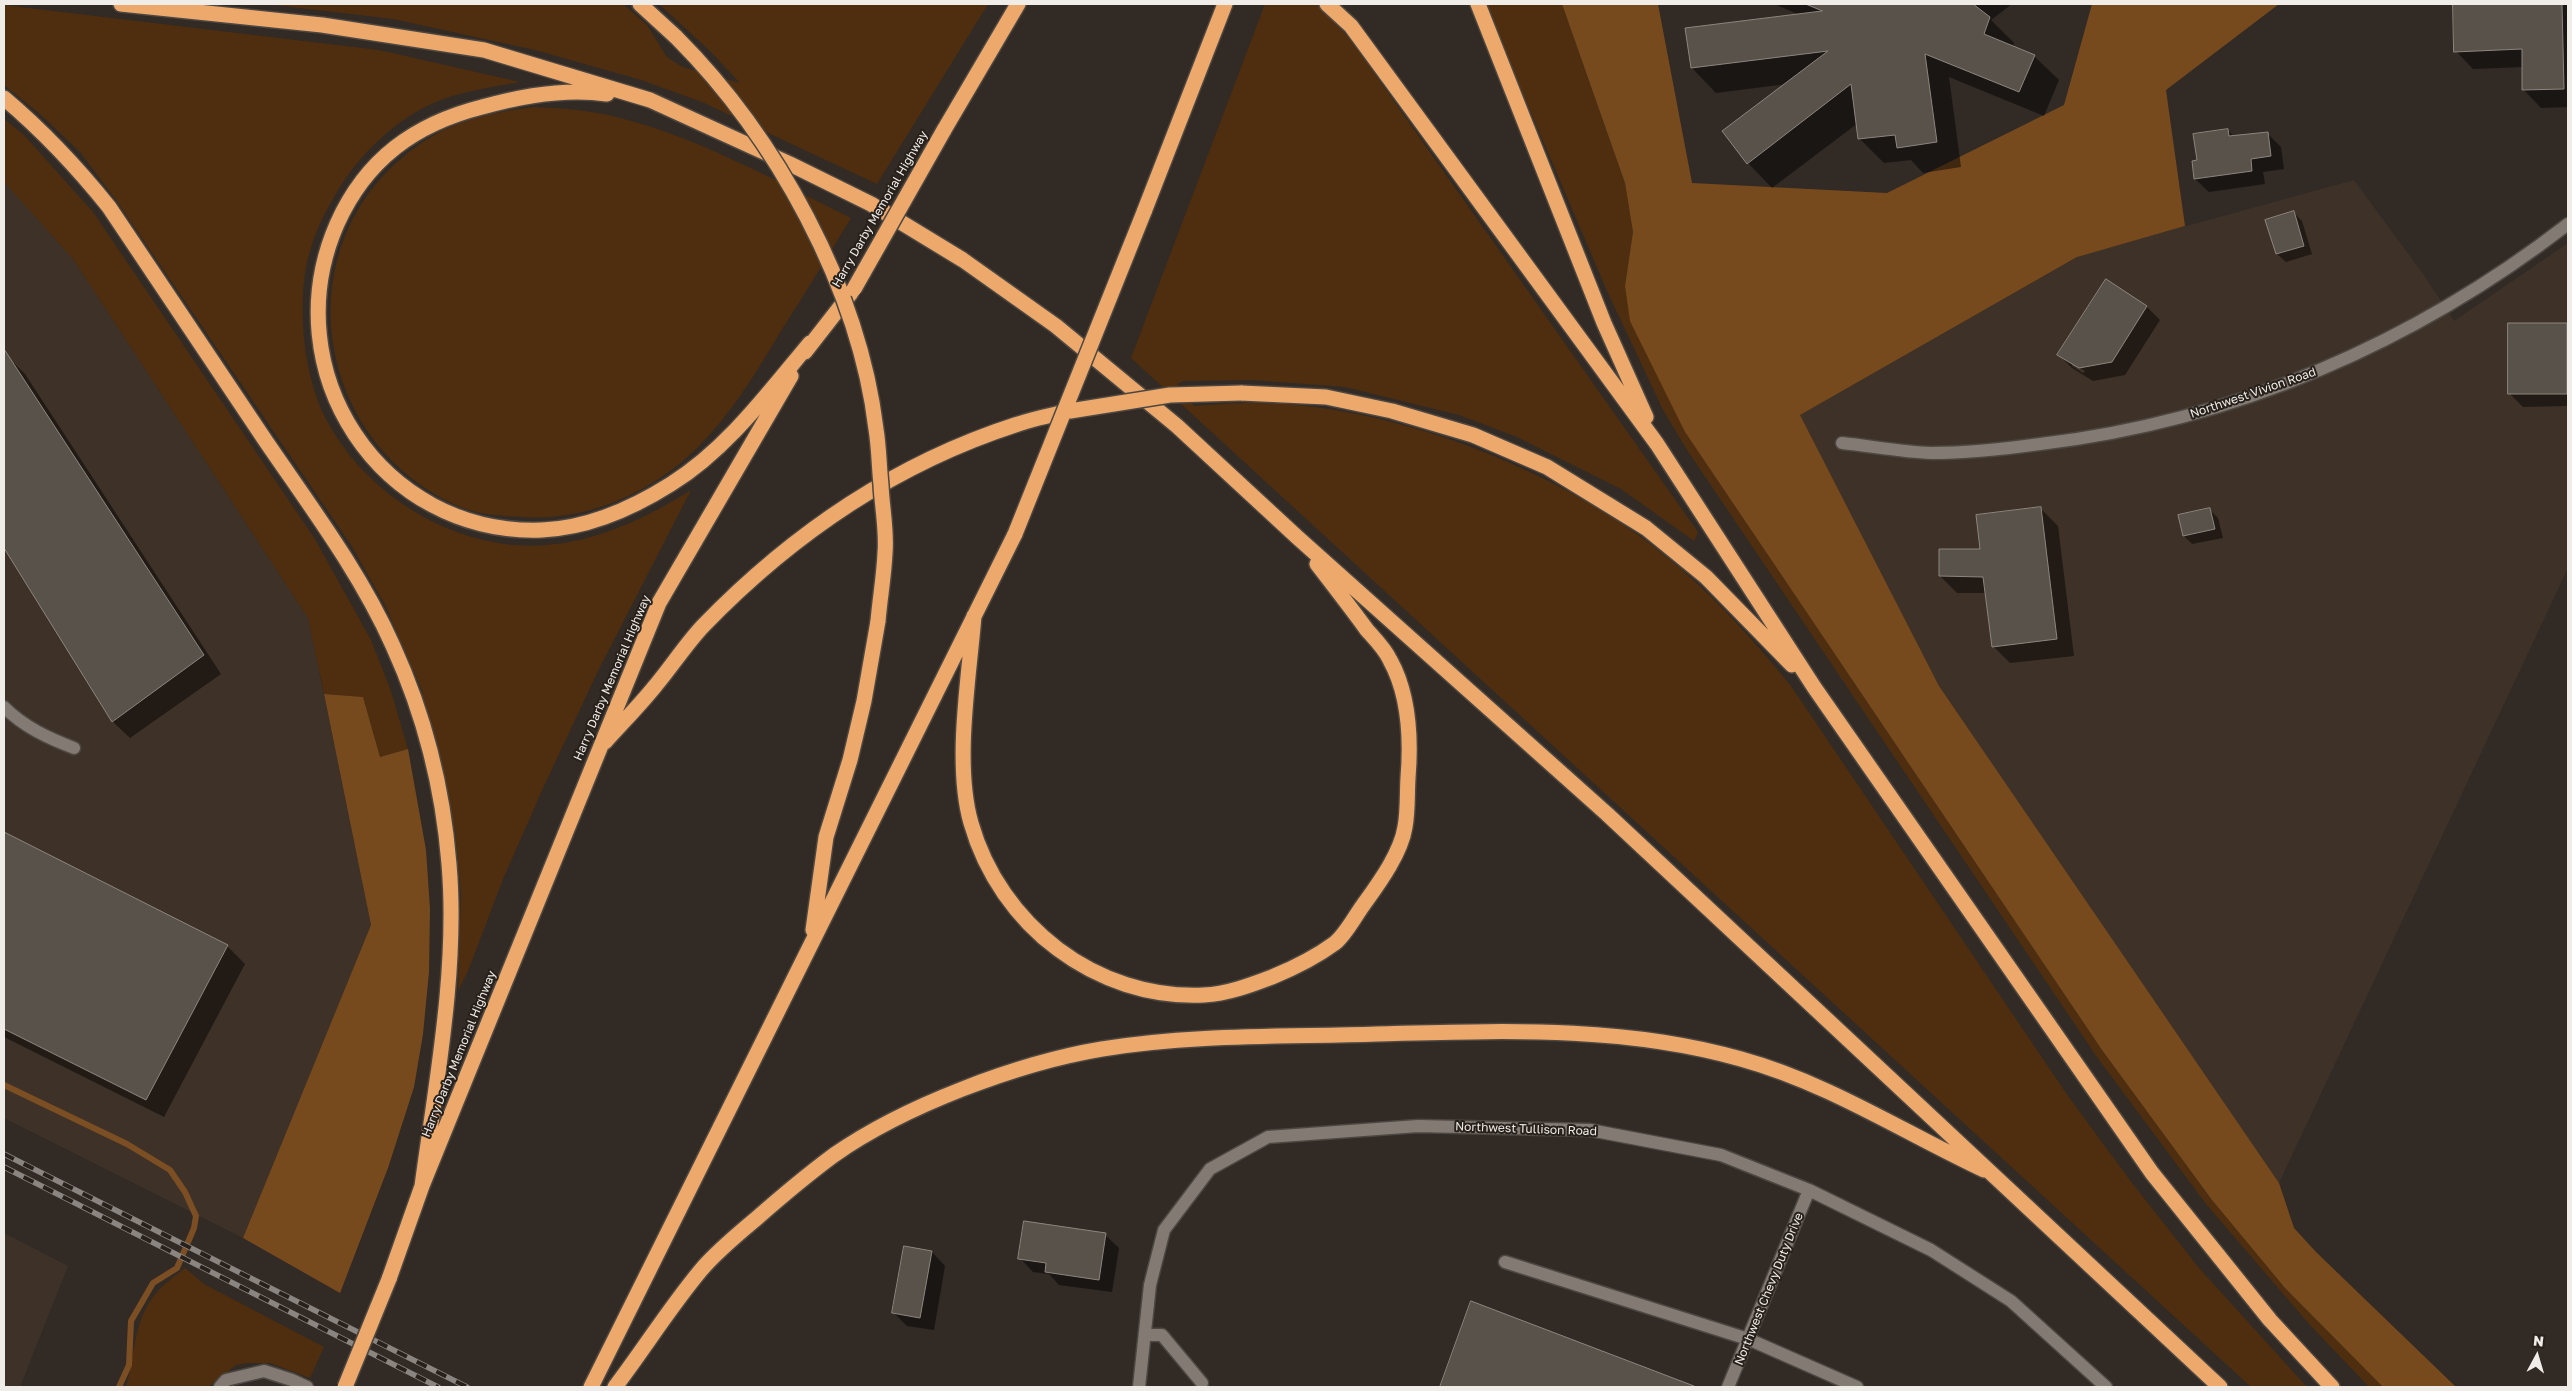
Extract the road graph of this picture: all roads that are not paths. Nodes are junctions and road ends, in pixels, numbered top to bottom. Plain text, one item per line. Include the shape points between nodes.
1 (121, 4) edge
2 (640, 4) edge
3 (1018, 4) edge
4 (1225, 4) edge
5 (1327, 4) edge
6 (1478, 4) edge
7 (4, 98) edge
8 (650, 100) junction
9 (2568, 224) edge
10 (810, 343) junction
11 (1842, 443) dead end
12 (1657, 444) junction
13 (1297, 537) junction
14 (974, 616) junction
15 (1814, 687) junction
16 (4, 709) edge
17 (74, 748) dead end
18 (598, 750) junction
19 (811, 944) junction
20 (1996, 1176) junction
21 (422, 1186) junction
22 (1809, 1190) junction
23 (1505, 1262) dead end
24 (1145, 1335) junction
25 (1748, 1339) junction
26 (593, 1382) edge
27 (1202, 1383) dead end
28 (220, 1387) edge
29 (307, 1387) edge
30 (345, 1387) edge
31 (615, 1387) edge
32 (1139, 1387) edge
33 (1728, 1387) edge
34 (1858, 1387) edge
35 (2106, 1387) edge
36 (2220, 1387) edge
37 (2332, 1387) edge

1 - 8 highway via 322,25 484,50
2 - 19 highway, bridge via 676,37 741,111 795,194 818,238 847,312 867,379 876,428 886,552 878,621 850,760 826,837
3 - 10 highway, Harry Darby Memorial Highway, bridge via 854,289
4 - 14 highway, bridge via 1014,534
5 - 12 highway via 1351,26
6 - 12 highway via 1604,323
7 - 21 highway via 76,166 109,207 344,557 384,629 410,687 440,796 451,909 441,1045
8 - 10 highway via 596,92 544,95 487,105 426,126 389,152 368,174 342,212 330,240 318,298 318,329 324,366 343,415 359,441 400,484 455,515 511,529 564,528 613,514 644,500 701,463 734,432
8 - 13 highway via 870,204 963,260 1056,326 1147,401
9 - 11 street, Northwest Vivion Road via 2483,285 2420,323 2288,384 2218,408 2076,440 2004,449 1930,453
10 - 18 highway, Harry Darby Memorial Highway via 659,603
12 - 15 highway
13 - 14 highway via 1391,660 1405,705 1410,744 1405,829 1384,876 1336,942 1292,969 1250,986 1204,995 1151,991 1120,983 1089,970 1062,953 1037,933 1014,908 981,852 970,822 964,789 963,757
13 - 20 highway via 1607,814
14 - 19 highway
15 - 18 highway, bridge via 1706,577 1646,528 1547,468 1473,435 1392,411 1326,397 1241,392 1170,395 1070,411 1015,424 916,466 813,527 702,627
15 - 37 highway via 2152,1173 2270,1320
16 - 17 street via 43,735
18 - 21 highway, Harry Darby Memorial Highway
19 - 26 highway
20 - 31 highway via 1926,1143 1840,1096 1786,1074 1742,1059 1643,1038 1528,1030 1174,1040 1100,1049 1029,1066 965,1088 892,1122 836,1154 785,1194 702,1269
20 - 36 highway
21 - 30 highway, Harry Darby Memorial Highway, bridge
22 - 24 street, Northwest Tullison Road via 1721,1155 1590,1130 1418,1126 1268,1137 1210,1169 1164,1230 1150,1286
22 - 25 street, Northwest Chevy Duty Drive
22 - 35 street, Northwest Tullison Road via 1931,1250 2011,1301
23 - 25 street
24 - 27 street via 1162,1334
24 - 32 street, Northwest Tullison Road
25 - 33 street, Northwest Chevy Duty Drive
25 - 34 street
28 - 29 street via 226,1380 264,1371

